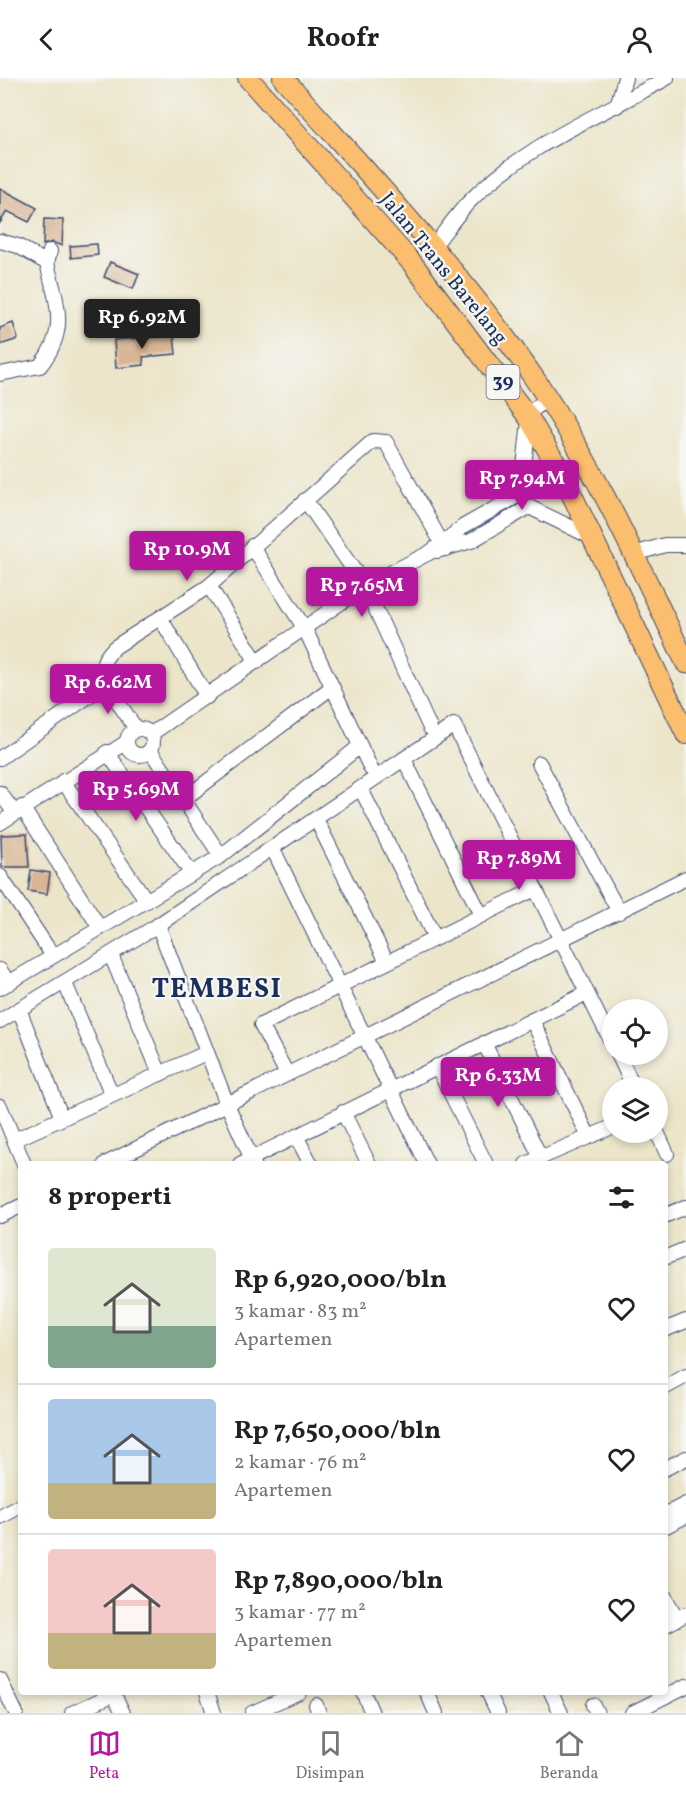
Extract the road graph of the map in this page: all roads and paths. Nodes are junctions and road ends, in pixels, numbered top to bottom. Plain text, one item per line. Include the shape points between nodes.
1 (248, 78) edge
2 (283, 78) edge
3 (625, 78) edge
4 (667, 78) edge
5 (617, 106) junction
6 (0, 241) edge
7 (433, 247) junction
8 (0, 374) edge
9 (547, 399) junction
10 (529, 418) junction
11 (521, 494) junction
12 (305, 500) junction
13 (530, 507) junction
14 (591, 537) junction
15 (686, 544) edge
16 (444, 545) junction
17 (252, 546) junction
18 (634, 554) junction
19 (209, 586) junction
20 (365, 586) junction
21 (161, 620) junction
22 (305, 629) junction
23 (257, 662) junction
24 (686, 663) edge
25 (106, 684) junction
26 (332, 687) junction
27 (207, 697) junction
28 (430, 728) dead end
29 (136, 729) junction
30 (151, 734) junction
31 (686, 734) edge
32 (127, 742) junction
33 (360, 746) junction
34 (150, 750) junction
35 (107, 752) junction
36 (0, 758) edge
37 (404, 759) junction
38 (539, 763) dead end
39 (371, 769) dead end
40 (63, 781) junction
41 (361, 789) junction
42 (0, 793) edge
43 (183, 799) junction
44 (18, 810) junction
45 (316, 819) junction
46 (0, 823) edge
47 (273, 849) junction
48 (221, 856) junction
49 (192, 874) junction
50 (0, 876) edge
51 (686, 878) edge
52 (535, 888) junction
53 (666, 889) junction
54 (686, 890) edge
55 (147, 900) junction
56 (619, 912) junction
57 (481, 915) junction
58 (158, 925) junction
59 (100, 927) junction
60 (435, 938) junction
61 (560, 938) junction
62 (111, 955) junction
63 (53, 956) junction
64 (387, 962) junction
65 (0, 970) edge
66 (65, 982) junction
67 (4, 985) edge
68 (340, 986) junction
69 (587, 993) junction
70 (19, 1009) junction
71 (532, 1020) junction
72 (0, 1021) edge
73 (602, 1023) edge
74 (364, 1036) junction
75 (484, 1043) junction
76 (207, 1053) junction
77 (437, 1066) junction
78 (160, 1074) junction
79 (287, 1074) junction
80 (390, 1089) junction
81 (112, 1095) junction
82 (227, 1104) junction
83 (0, 1106) edge
84 (343, 1112) junction
85 (63, 1118) junction
86 (602, 1131) edge
87 (296, 1136) junction
88 (589, 1137) junction
89 (14, 1140) junction
90 (662, 1143) edge
91 (667, 1154) dead end
92 (541, 1158) junction
93 (23, 1161) edge
94 (111, 1161) edge
95 (248, 1161) edge
96 (250, 1161) edge
97 (309, 1161) edge
98 (368, 1161) edge
99 (426, 1161) edge
100 (484, 1161) edge
101 (534, 1161) edge
102 (18, 1207) edge
103 (686, 1207) edge
104 (668, 1214) edge
105 (0, 1216) edge
106 (686, 1249) edge
107 (668, 1256) edge
108 (686, 1321) edge
109 (668, 1328) edge
110 (686, 1376) edge
111 (668, 1386) edge
112 (686, 1458) edge
113 (668, 1467) edge
114 (686, 1504) edge
115 (18, 1508) edge
116 (668, 1513) edge
117 (686, 1516) edge
118 (0, 1517) edge
119 (668, 1525) edge
120 (668, 1603) edge
121 (676, 1620) edge
122 (0, 1680) edge
123 (686, 1686) edge
124 (110, 1695) edge
125 (115, 1695) edge
126 (209, 1695) edge
127 (291, 1695) edge
128 (364, 1695) edge
129 (428, 1695) edge
130 (489, 1695) edge
131 (552, 1695) edge
132 (16, 1713) edge
133 (72, 1713) edge
134 (123, 1713) edge
135 (214, 1713) edge
136 (252, 1713) edge
137 (372, 1713) edge
138 (436, 1713) edge
139 (498, 1713) edge
140 (561, 1713) edge
141 (632, 1713) edge

1 - 10 highway, Jalan Trans Barelang / 39 via 412,263
2 - 7 highway, Jalan Trans Barelang / 39
3 - 5 street
4 - 5 street
5 - 7 street via 517,161 467,204
6 - 8 street via 49,257 61,321 53,349 40,366
7 - 9 highway, Jalan Trans Barelang / 39 via 500,331
9 - 10 street via 530,412
9 - 18 highway, Jalan Trans Barelang / 39
10 - 11 street
10 - 14 highway, Jalan Trans Barelang / 39 via 563,476
11 - 13 street
11 - 16 street via 464,526
12 - 16 street via 365,447 380,440 386,442
12 - 17 street
12 - 20 street
13 - 14 street
13 - 16 street via 471,541
14 - 31 highway, Jalan Trans Barelang / 39
15 - 18 street
16 - 20 street
17 - 19 street
17 - 22 street
18 - 24 highway, Jalan Trans Barelang / 39
19 - 21 street
19 - 23 street
20 - 22 street
20 - 28 street
21 - 25 street via 115,647 104,658 101,669
21 - 27 street
22 - 23 street
22 - 26 street
23 - 27 street
25 - 29 street
25 - 36 street
26 - 33 street
26 - 43 street
27 - 30 street
29 - 30 street
29 - 32 street
30 - 34 street
32 - 34 street via 135,754
32 - 35 street
33 - 39 street
33 - 48 street
34 - 43 street
35 - 40 street
35 - 49 street
37 - 41 street
37 - 52 street via 454,725
37 - 57 street
38 - 56 street
40 - 44 street
40 - 55 street
41 - 45 street
41 - 60 street
42 - 44 street
43 - 48 street
44 - 46 street
44 - 59 street
45 - 47 street
45 - 64 street
47 - 58 street
47 - 68 street
48 - 49 street
49 - 55 street
50 - 63 street
51 - 53 street
52 - 57 street
52 - 61 street
53 - 54 street
53 - 56 street
55 - 59 street
56 - 61 street
57 - 60 street
58 - 62 street
58 - 76 street
59 - 63 street
60 - 64 street
61 - 69 street
61 - 74 street
62 - 66 street
62 - 78 street
63 - 67 street
64 - 68 street
65 - 67 street
66 - 70 street
66 - 81 street
68 - 74 street
68 - 79 street via 261,1024
69 - 71 street
69 - 73 street
70 - 72 street
70 - 85 street
71 - 75 street
71 - 88 street
74 - 79 street
74 - 80 street
75 - 77 street
75 - 92 street
76 - 78 street
76 - 82 street
77 - 80 street
77 - 100 street
78 - 81 street
79 - 82 street
80 - 84 street
80 - 99 street
81 - 85 street
82 - 94 street
82 - 95 street
83 - 89 street
84 - 87 street
84 - 98 street
85 - 89 street
86 - 88 street
87 - 96 street
87 - 97 street
88 - 92 street
89 - 93 street
90 - 91 street
92 - 101 street
102 - 105 street
103 - 104 street
106 - 107 street
108 - 109 street
110 - 111 street
112 - 113 street
114 - 116 street
115 - 118 street
117 - 119 street
120 - 121 street
122 - 132 street
123 - 141 street
124 - 133 street
125 - 134 street
126 - 135 street
127 - 136 street
128 - 137 street
129 - 138 street
130 - 139 street
131 - 140 street

